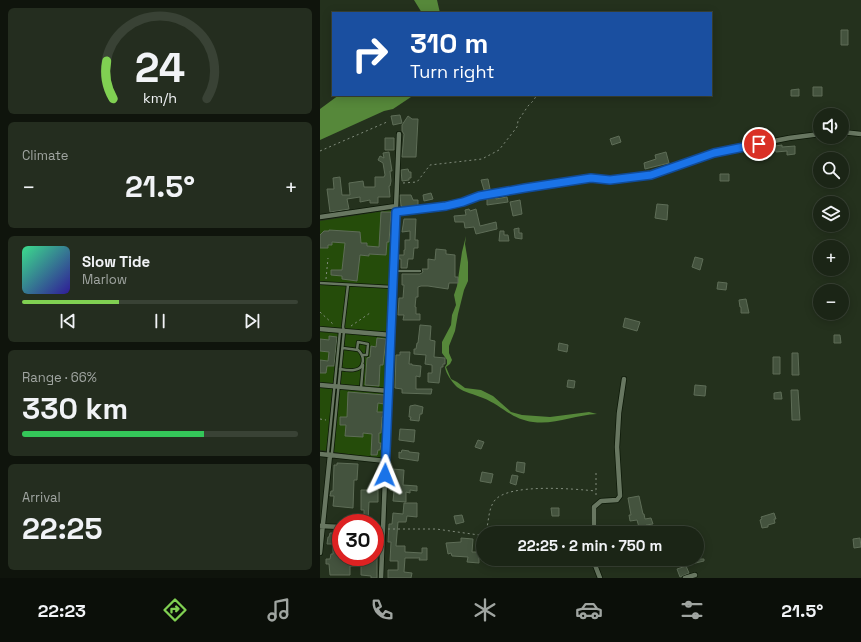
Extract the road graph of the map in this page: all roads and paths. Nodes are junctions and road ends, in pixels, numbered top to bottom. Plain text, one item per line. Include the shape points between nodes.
1 (536, 96) edge
2 (387, 122) dead end
3 (849, 133) edge
4 (399, 134) dead end
5 (861, 134) edge
6 (813, 135) edge
7 (320, 151) edge
8 (397, 184) junction
9 (396, 206) junction
10 (396, 212) junction
11 (320, 217) edge
12 (328, 258) dead end
13 (393, 270) junction
14 (420, 271) dead end
15 (320, 283) edge
16 (326, 283) junction
17 (348, 285) junction
18 (393, 287) junction
19 (320, 312) edge
20 (370, 313) dead end
21 (320, 329) edge
22 (342, 330) junction
23 (391, 335) junction
24 (343, 348) junction
25 (357, 350) junction
26 (362, 355) junction
27 (363, 363) junction
28 (340, 370) junction
29 (624, 379) dead end
30 (320, 385) edge
31 (337, 386) junction
32 (361, 388) junction
33 (389, 391) junction
34 (320, 419) edge
35 (331, 420) junction
36 (320, 454) edge
37 (330, 455) junction
38 (386, 461) junction
39 (596, 473) dead end
40 (596, 491) junction
41 (597, 503) junction
42 (384, 514) edge
43 (321, 526) edge
44 (488, 526) edge
45 (594, 526) edge
46 (332, 527) edge
47 (384, 528) edge
48 (476, 535) edge
49 (320, 553) edge
50 (381, 566) edge
51 (594, 566) edge
52 (695, 575) dead end
53 (381, 578) edge
54 (600, 578) edge
55 (685, 578) edge

1 - 8 path via 499,150 482,158 430,165 417,182
2 - 7 path
3 - 5 street
4 - 8 street
6 - 10 street via 714,153 651,175 610,180 591,178 479,196 446,206
8 - 9 street
9 - 10 street
9 - 11 street
10 - 13 street
12 - 16 path
13 - 14 lane
13 - 18 street
15 - 16 lane
16 - 17 lane
17 - 18 lane
17 - 22 lane
18 - 23 street
19 - 22 path
20 - 22 path
21 - 22 street
22 - 23 street
22 - 24 lane
22 - 31 lane
23 - 33 street
24 - 25 lane
24 - 28 lane
25 - 26 lane
25 - 26 lane via 358,342 368,344 367,355
26 - 27 lane
27 - 28 lane via 356,370
27 - 32 lane
28 - 31 lane
29 - 41 street via 618,440 620,496 616,500
30 - 31 street
31 - 32 street
31 - 35 lane
31 - 37 lane
32 - 33 street
33 - 38 street
34 - 35 path
35 - 37 lane via 328,452
36 - 37 street
37 - 38 street
37 - 43 street
38 - 42 street
39 - 40 path
40 - 41 path
40 - 44 path via 560,488 513,491 495,500 488,516
41 - 45 street via 594,507
43 - 46 street
43 - 49 street
47 - 48 path via 436,529
50 - 53 street
51 - 54 street
52 - 55 street

